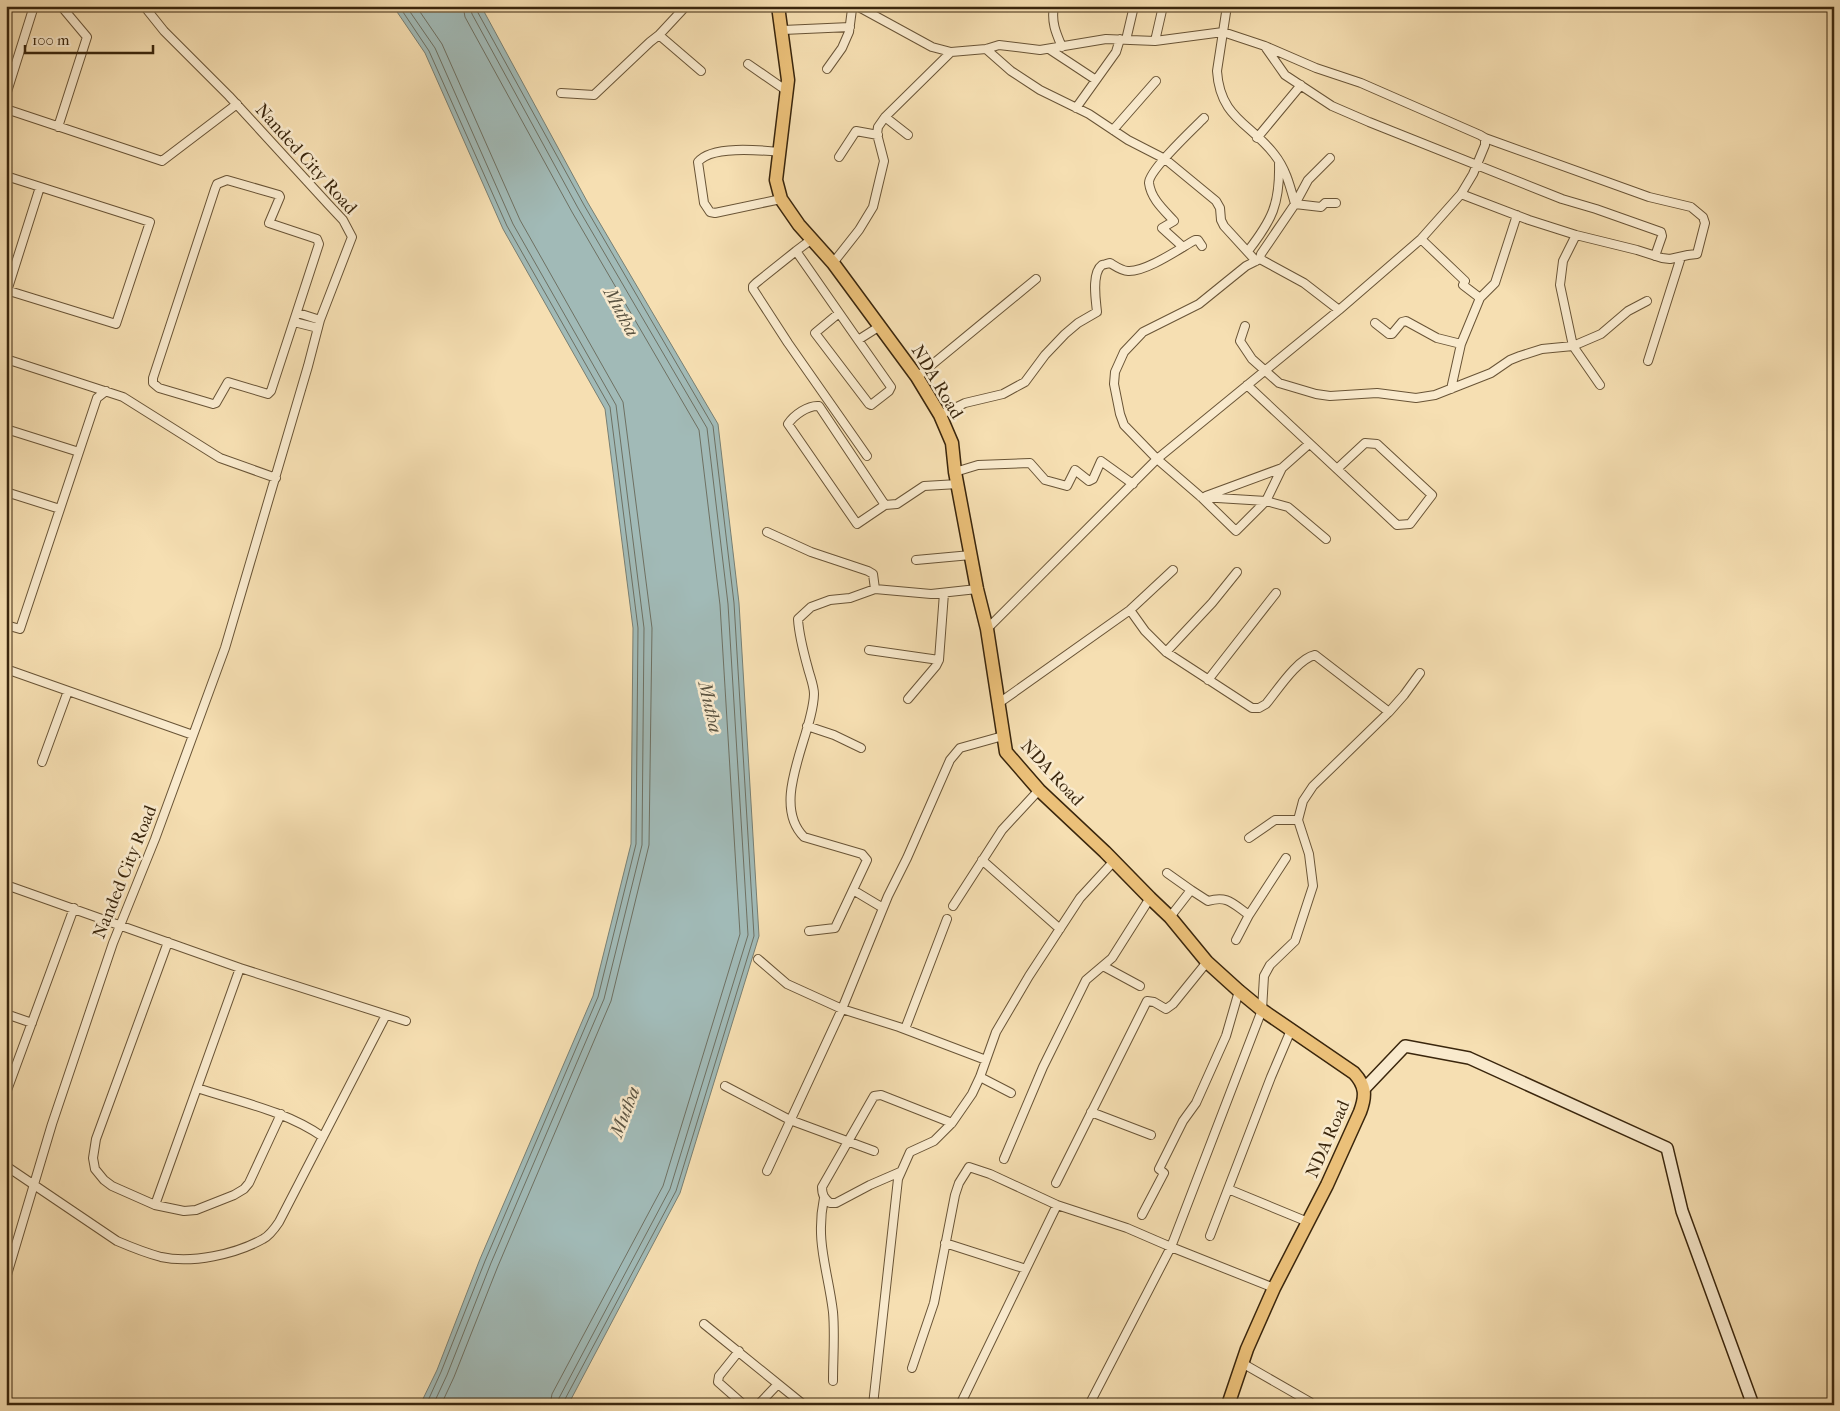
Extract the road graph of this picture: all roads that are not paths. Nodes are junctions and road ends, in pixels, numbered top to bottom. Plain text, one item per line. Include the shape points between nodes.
1 (34, 6) edge
2 (61, 6) edge
3 (144, 6) edge
4 (686, 6) edge
5 (778, 6) edge
6 (1054, 6) edge
7 (1134, 6) edge
8 (1163, 6) edge
9 (1228, 6) edge
10 (855, 7) edge
11 (850, 27) junction
12 (782, 30) junction
13 (1223, 32) junction
14 (659, 35) junction
15 (1123, 39) junction
16 (1155, 41) junction
17 (1265, 46) junction
18 (1062, 47) junction
19 (986, 49) junction
20 (1049, 49) junction
21 (951, 52) junction
22 (748, 64) dead end
23 (827, 69) dead end
24 (701, 71) dead end
25 (1096, 80) junction
26 (1156, 81) dead end
27 (1301, 85) junction
28 (787, 91) junction
29 (561, 93) dead end
30 (6, 95) edge
31 (237, 104) junction
32 (1076, 108) junction
33 (6, 109) edge
34 (885, 117) junction
35 (1204, 118) dead end
36 (58, 126) junction
37 (1113, 130) junction
38 (878, 135) junction
39 (908, 135) dead end
40 (1257, 138) junction
41 (1485, 138) junction
42 (780, 145) junction
43 (839, 157) dead end
44 (1330, 158) dead end
45 (1165, 159) junction
46 (1279, 162) junction
47 (1477, 165) junction
48 (6, 176) edge
49 (40, 187) junction
50 (1461, 194) junction
51 (781, 199) junction
52 (1336, 202) dead end
53 (1295, 204) junction
54 (1517, 215) junction
55 (1576, 235) junction
56 (812, 239) junction
57 (1421, 239) junction
58 (1202, 246) dead end
59 (1183, 247) junction
60 (796, 251) junction
61 (1248, 251) junction
62 (1655, 256) junction
63 (1681, 257) junction
64 (1258, 260) junction
65 (833, 263) junction
66 (1036, 279) dead end
67 (7, 290) edge
68 (1480, 298) junction
69 (1647, 301) dead end
70 (1339, 310) junction
71 (298, 313) junction
72 (840, 313) junction
73 (294, 322) junction
74 (1375, 323) dead end
75 (319, 324) junction
76 (880, 326) junction
77 (1244, 326) dead end
78 (858, 340) junction
79 (1460, 344) junction
80 (1573, 346) junction
81 (6, 359) edge
82 (1648, 361) dead end
83 (1265, 370) junction
84 (917, 377) junction
85 (1247, 385) junction
86 (1600, 385) dead end
87 (1451, 389) junction
88 (106, 391) junction
89 (940, 415) junction
90 (6, 429) edge
91 (1310, 444) junction
92 (79, 452) junction
93 (867, 456) dead end
94 (1157, 460) junction
95 (1282, 468) junction
96 (1337, 469) junction
97 (276, 478) junction
98 (956, 478) junction
99 (1134, 484) junction
100 (6, 492) edge
101 (1201, 497) junction
102 (1266, 501) junction
103 (885, 505) junction
104 (60, 509) junction
105 (768, 532) dead end
106 (1326, 539) dead end
107 (971, 555) junction
108 (916, 560) dead end
109 (1173, 570) dead end
110 (1237, 572) dead end
111 (875, 589) junction
112 (977, 589) junction
113 (944, 593) junction
114 (1276, 593) dead end
115 (1130, 610) junction
116 (6, 625) edge
117 (986, 629) junction
118 (869, 650) dead end
119 (1166, 652) junction
120 (939, 660) junction
121 (6, 670) edge
122 (1420, 673) dead end
123 (1208, 680) junction
124 (68, 691) junction
125 (908, 699) dead end
126 (999, 703) junction
127 (1389, 712) junction
128 (807, 726) junction
129 (193, 735) junction
130 (1003, 736) junction
131 (861, 748) dead end
132 (42, 762) dead end
133 (1039, 790) junction
134 (1298, 820) junction
135 (1249, 838) dead end
136 (1286, 858) dead end
137 (982, 860) junction
138 (1114, 861) junction
139 (1166, 872) dead end
140 (6, 885) edge
141 (853, 890) junction
142 (1191, 890) junction
143 (1150, 898) junction
144 (953, 906) dead end
145 (74, 908) junction
146 (883, 908) junction
147 (1249, 915) junction
148 (1170, 917) junction
149 (947, 919) dead end
150 (120, 924) junction
151 (1060, 929) junction
152 (809, 931) dead end
153 (1236, 940) dead end
154 (168, 942) junction
155 (758, 959) dead end
156 (1207, 962) junction
157 (1103, 966) junction
158 (240, 968) junction
159 (1140, 986) dead end
160 (1239, 991) junction
161 (842, 1009) junction
162 (1262, 1010) junction
163 (6, 1014) edge
164 (386, 1015) junction
165 (406, 1022) dead end
166 (32, 1023) junction
167 (905, 1029) junction
168 (1291, 1030) junction
169 (986, 1060) junction
170 (980, 1077) junction
171 (725, 1086) dead end
172 (197, 1088) junction
173 (1365, 1088) junction
174 (6, 1093) edge
175 (1011, 1094) dead end
176 (1091, 1112) junction
177 (281, 1114) junction
178 (790, 1120) junction
179 (952, 1123) junction
180 (1151, 1135) dead end
181 (323, 1137) junction
182 (848, 1142) junction
183 (874, 1151) dead end
184 (1004, 1158) dead end
185 (6, 1166) edge
186 (767, 1171) dead end
187 (900, 1172) junction
188 (1056, 1183) dead end
189 (34, 1185) junction
190 (1228, 1189) junction
191 (824, 1198) junction
192 (155, 1205) junction
193 (1057, 1205) junction
194 (1142, 1215) dead end
195 (1308, 1222) junction
196 (1210, 1236) dead end
197 (945, 1243) junction
198 (1171, 1247) junction
199 (1026, 1269) junction
200 (6, 1278) edge
201 (1274, 1288) junction
202 (704, 1324) dead end
203 (739, 1351) junction
204 (1242, 1363) junction
205 (912, 1368) dead end
206 (833, 1381) dead end
207 (778, 1384) junction
208 (1310, 1402) dead end
209 (744, 1405) edge
210 (758, 1405) edge
211 (804, 1405) edge
212 (873, 1405) edge
213 (960, 1405) edge
214 (1089, 1405) edge
215 (1228, 1405) edge
216 (1754, 1405) edge

1 - 30 street
2 - 36 street via 87,37
3 - 31 street, Nanded City Road via 164,31
4 - 14 street
5 - 12 main road, NDA Road
6 - 18 street via 1054,28
7 - 15 street
8 - 16 street
9 - 13 street
10 - 11 street
10 - 21 street via 926,44
11 - 12 street
11 - 23 street via 842,48
12 - 28 main road, NDA Road
13 - 16 street
13 - 17 street
13 - 40 street via 1217,71 1220,89 1237,120
14 - 24 street
14 - 29 street via 594,95
15 - 16 street
15 - 18 street
15 - 25 street
17 - 27 street via 1285,75
17 - 41 street via 1361,83
18 - 20 street
19 - 20 street via 999,45
19 - 21 street
19 - 32 street via 1011,71
20 - 25 street
21 - 34 street
22 - 28 street
25 - 32 street
26 - 37 street
27 - 40 street
27 - 47 street via 1332,106
28 - 42 main road, NDA Road
31 - 36 street via 162,161
31 - 75 street, Nanded City Road via 338,215 352,237
32 - 37 street
33 - 36 street
34 - 38 street via 878,127
34 - 39 street
35 - 45 street
37 - 45 street
38 - 43 street via 856,131
38 - 65 street via 884,161 872,207
40 - 46 street
41 - 47 street
41 - 63 street via 1649,197 1691,207 1703,216 1705,223 1697,254
42 - 51 main road, NDA Road via 776,180
42 - 51 street via 715,152 698,162 704,203 710,212 715,214
44 - 53 street via 1308,180
45 - 59 street via 1149,181 1153,197 1174,221 1162,228
45 - 61 street via 1216,200 1224,226
46 - 53 street
46 - 61 street via 1272,217
47 - 50 street
47 - 62 street via 1562,199 1658,230 1662,236
48 - 49 street
49 - 67 street
49 - 67 street via 150,222 116,324
50 - 54 street
50 - 57 street
51 - 56 main road, NDA Road
52 - 53 street via 1324,203 1321,207
53 - 64 street
54 - 55 street
54 - 68 street via 1495,283
55 - 62 street
55 - 80 street via 1563,261 1560,284
56 - 60 street
56 - 65 main road, NDA Road
57 - 68 street via 1464,282 1463,285
57 - 70 street
58 - 59 street via 1195,240
59 - 89 street via 1150,266 1130,271 1110,263 1102,265 1094,285 1097,312 1065,334 1025,382 1003,394 965,403
60 - 72 street
60 - 93 street via 756,282 753,289
61 - 64 street
62 - 63 street
63 - 82 street
64 - 70 street via 1304,283
64 - 94 street via 1199,304 1149,327 1124,352 1115,372 1114,384 1120,414 1124,425
65 - 76 main road, NDA Road
66 - 84 street
68 - 79 street
69 - 80 street via 1628,311 1601,334
70 - 83 street
71 - 73 street
71 - 73 street via 318,240 269,223 279,194 223,180 217,184 206,212 153,383 159,388 212,404 228,382 269,393
71 - 75 street
72 - 78 street
72 - 78 street via 815,333 871,404 891,387
73 - 75 street
74 - 79 street via 1392,334 1406,321 1437,338
75 - 97 street, Nanded City Road
76 - 78 street
76 - 84 main road, NDA Road
77 - 83 street via 1240,341 1252,359
79 - 87 street
80 - 86 street
80 - 87 street via 1520,356 1491,373
81 - 88 street
83 - 85 street
83 - 87 street via 1279,383 1330,396 1377,394 1416,398
84 - 89 main road, NDA Road
85 - 91 street
85 - 94 street
88 - 92 street via 97,398
88 - 97 street via 123,397 220,458
89 - 98 main road, NDA Road via 952,444
90 - 92 street
91 - 95 street
91 - 96 street
92 - 104 street
94 - 99 street
94 - 101 street
95 - 101 street
95 - 102 street
96 - 96 street via 1397,525 1410,524 1432,495 1377,444 1365,444
97 - 129 street, Nanded City Road via 225,648
98 - 99 street via 978,465 1030,463 1045,480 1066,486 1075,470 1089,481 1092,479 1101,461
98 - 103 street via 924,486 898,504
98 - 107 main road, NDA Road
99 - 117 street
100 - 104 street
101 - 102 street
101 - 102 street via 1236,532
102 - 106 street via 1288,507
103 - 103 street via 819,406 810,407 792,419 788,424 857,524
104 - 116 street via 20,629
105 - 111 street via 811,552 868,571 873,574
107 - 108 street
107 - 112 main road, NDA Road
109 - 115 street
110 - 119 street
111 - 113 street
111 - 128 street via 811,607 798,619 798,631 814,692
112 - 113 street
112 - 117 main road, NDA Road
113 - 120 street
114 - 123 street
115 - 119 street
115 - 126 street
117 - 126 main road, NDA Road
118 - 120 street
119 - 123 street
120 - 125 street
121 - 124 street
122 - 127 street
123 - 127 street via 1252,708 1259,708 1299,664 1308,656 1315,655
124 - 129 street
124 - 132 street
126 - 130 main road, NDA Road
127 - 134 street via 1313,786 1302,801
128 - 131 street
128 - 141 street via 793,779 791,806 794,823 804,837 865,856 867,860
129 - 150 street, Nanded City Road
130 - 133 main road, NDA Road via 1006,752
130 - 146 street via 960,748 954,754
133 - 137 street via 1002,830
133 - 138 main road, NDA Road
134 - 135 street via 1275,820
134 - 162 street via 1309,854 1313,886 1295,941 1270,965 1264,976
136 - 147 street
137 - 144 street
137 - 151 street
138 - 143 main road, NDA Road
138 - 151 street via 1080,898
139 - 142 street
140 - 145 street
141 - 146 street
141 - 152 street via 835,928
142 - 147 street via 1208,901 1223,898
142 - 148 street
143 - 148 main road, NDA Road
143 - 157 street via 1112,958
145 - 150 street
145 - 166 street
146 - 161 street
147 - 153 street
148 - 156 main road, NDA Road
149 - 167 street
150 - 154 street
150 - 189 street, Nanded City Road via 79,1040
151 - 169 street via 996,1032
154 - 158 street
154 - 192 street via 96,1139 93,1158 95,1170 104,1180
155 - 161 street via 787,984
156 - 160 main road, NDA Road
156 - 176 street via 1166,1009 1147,1000
157 - 159 street
157 - 184 street via 1086,980 1043,1067
158 - 164 street
158 - 172 street
160 - 162 main road, NDA Road
160 - 194 street via 1226,1036 1196,1103 1183,1121 1163,1162 1160,1169 1164,1173
161 - 167 street
161 - 178 street
162 - 168 main road, NDA Road
162 - 198 street
163 - 166 street
164 - 165 street
164 - 181 street
166 - 174 street
167 - 169 street
168 - 173 main road, NDA Road via 1354,1073
168 - 190 street
169 - 170 street
170 - 175 street
170 - 179 street
171 - 178 street
172 - 177 street
172 - 192 street
173 - 195 main road, NDA Road via 1360,1112
173 - 216 street via 1405,1046 1469,1058 1667,1148 1682,1211
176 - 180 street
176 - 188 street
177 - 181 street
177 - 192 street via 244,1189 196,1210
178 - 182 street
178 - 186 street
179 - 182 street via 881,1095 874,1096
179 - 187 street via 934,1141 910,1152
181 - 189 street via 280,1222 265,1238 201,1259 163,1257 117,1241
182 - 183 street
182 - 191 street via 822,1187
185 - 189 street
187 - 191 street via 836,1203 830,1204
187 - 212 street
189 - 200 street, Nanded City Road
190 - 195 street
190 - 196 street
191 - 206 street via 820,1237 833,1312
193 - 197 street via 969,1167 955,1195
193 - 198 street via 1127,1228
193 - 199 street
195 - 201 main road, NDA Road
197 - 199 street
197 - 205 street via 934,1303
198 - 201 street
198 - 214 street
199 - 213 street
201 - 204 main road, NDA Road
202 - 203 street
203 - 207 street
203 - 209 street via 719,1376 718,1382
204 - 208 street
204 - 215 main road, NDA Road
207 - 210 street
207 - 211 street

